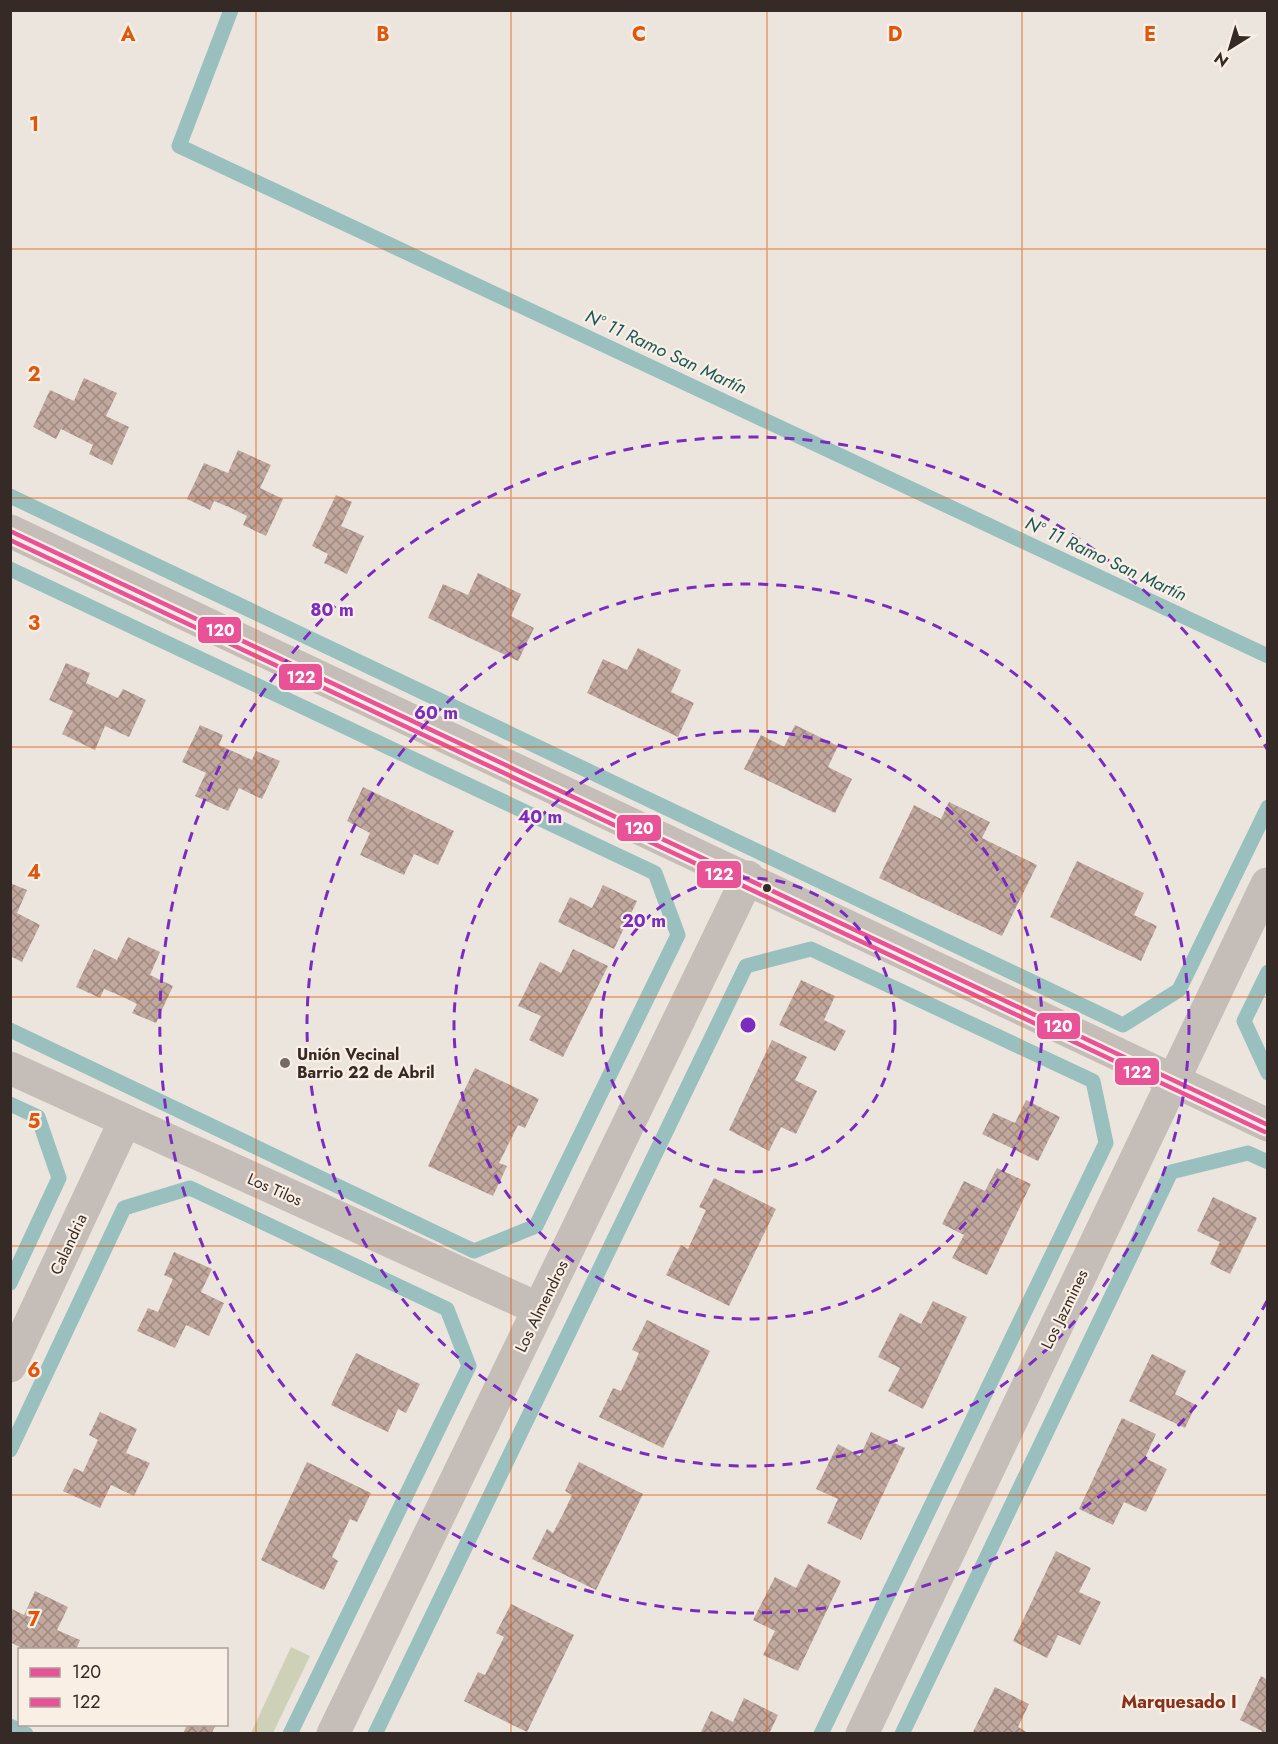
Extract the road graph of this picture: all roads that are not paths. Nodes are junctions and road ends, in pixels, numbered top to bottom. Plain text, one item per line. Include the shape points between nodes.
1 (10, 531) edge
2 (748, 877) junction
3 (1266, 884) edge
4 (10, 1068) edge
5 (1174, 1079) junction
6 (125, 1121) junction
7 (1268, 1125) edge
8 (539, 1309) junction
9 (10, 1366) edge
10 (333, 1734) edge
11 (862, 1734) edge

1 - 2 street
2 - 5 street
2 - 8 street, Los Almendros
3 - 5 street, Los Jazmines
4 - 6 street, Los Tilos
5 - 7 street
5 - 11 street, Los Jazmines
6 - 8 street, Los Tilos
6 - 9 street, Calandria
8 - 10 street, Los Almendros

